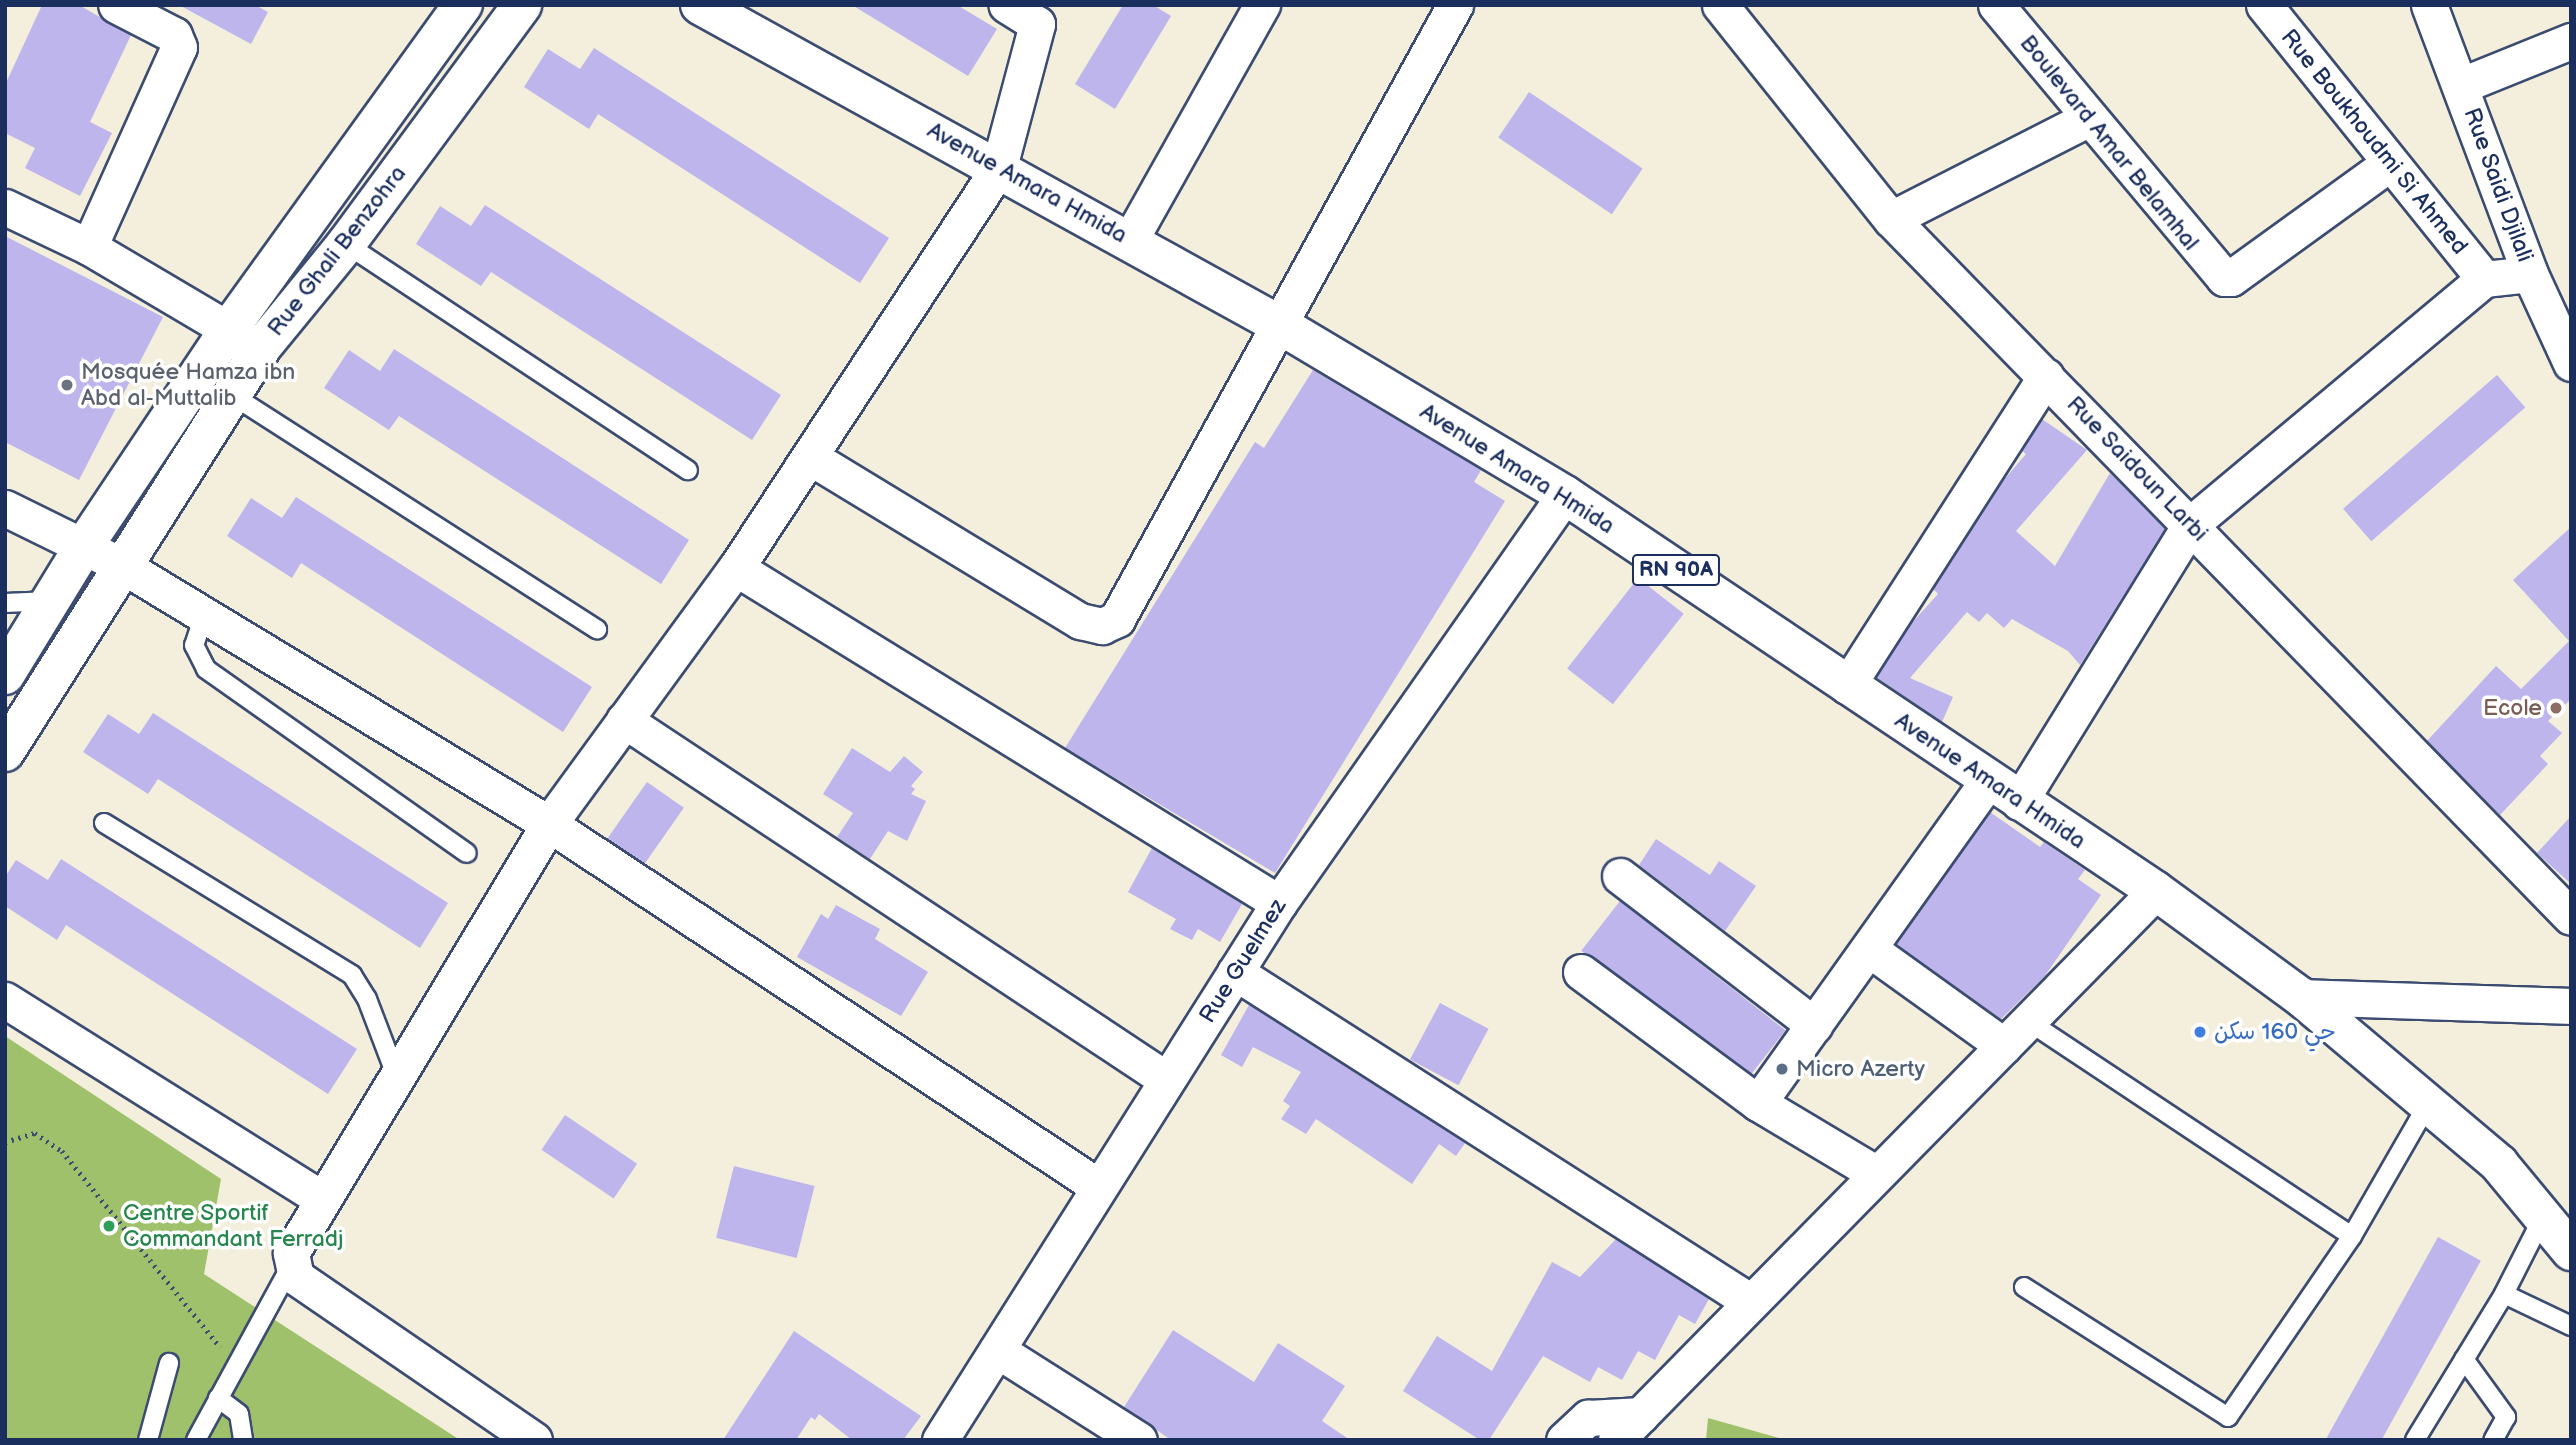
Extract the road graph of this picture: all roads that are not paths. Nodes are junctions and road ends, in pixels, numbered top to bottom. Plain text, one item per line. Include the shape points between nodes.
1 (116, 5) edge
2 (463, 5) edge
3 (522, 5) edge
4 (700, 5) edge
5 (1007, 5) edge
6 (1262, 5) edge
7 (1455, 5) edge
8 (1720, 5) edge
9 (1996, 5) edge
10 (2264, 5) edge
11 (2429, 5) edge
12 (2571, 41) edge
13 (2462, 85) junction
14 (2087, 119) junction
15 (2390, 163) junction
16 (999, 167) junction
17 (5, 207) edge
18 (1891, 219) junction
19 (1130, 240) junction
20 (346, 244) junction
21 (89, 247) junction
22 (2530, 274) junction
23 (2484, 279) junction
24 (1280, 325) junction
25 (229, 330) junction
26 (261, 348) junction
27 (2571, 363) edge
28 (2046, 376) junction
29 (232, 395) junction
30 (810, 457) junction
31 (688, 470) dead end
32 (1565, 495) junction
33 (5, 508) edge
34 (2191, 524) junction
35 (83, 546) junction
36 (123, 565) junction
37 (736, 568) junction
38 (50, 601) junction
39 (5, 603) edge
40 (204, 615) junction
41 (597, 629) dead end
42 (5, 675) edge
43 (1847, 686) junction
44 (624, 720) junction
45 (5, 752) edge
46 (1987, 782) junction
47 (2019, 802) junction
48 (104, 823) dead end
49 (550, 824) junction
50 (467, 853) dead end
51 (1620, 876) dead end
52 (2156, 891) junction
53 (1279, 903) junction
54 (2571, 917) edge
55 (1870, 948) junction
56 (1235, 972) junction
57 (1580, 972) dead end
58 (2301, 998) junction
59 (5, 1000) edge
60 (2571, 1006) edge
61 (2028, 1021) junction
62 (1814, 1026) junction
63 (2004, 1046) junction
64 (396, 1075) junction
65 (1167, 1080) junction
66 (1758, 1104) junction
67 (2428, 1104) junction
68 (1875, 1173) junction
69 (1099, 1187) junction
70 (321, 1198) junction
71 (2543, 1217) junction
72 (2352, 1237) junction
73 (2571, 1251) edge
74 (290, 1266) junction
75 (2024, 1287) dead end
76 (2504, 1294) junction
77 (1751, 1302) junction
78 (2571, 1326) edge
79 (997, 1350) junction
80 (2464, 1359) dead end
81 (169, 1363) dead end
82 (218, 1398) junction
83 (1641, 1415) junction
84 (148, 1440) edge
85 (196, 1440) edge
86 (243, 1440) edge
87 (534, 1440) edge
88 (940, 1440) edge
89 (1139, 1440) edge
90 (1564, 1440) edge
91 (1616, 1440) edge
92 (2415, 1440) edge
93 (2493, 1440) edge

1 - 21 street via 174,35 179,47
2 - 25 main road, Rue Ghali Benzohra
3 - 20 main road, Rue Ghali Benzohra
4 - 16 main road, Avenue Amara Hmida / RN 90A
5 - 16 street via 1037,24
6 - 19 street
7 - 24 street
8 - 18 street, Rue Saidoun Larbi
9 - 14 street, Boulevard Amar Belamhal
10 - 15 street, Rue Boukhoudmi Si Ahmed
11 - 13 street, Rue Saidi Djilali
12 - 13 street
13 - 22 street, Rue Saidi Djilali
14 - 15 street, Boulevard Amar Belamhal via 2224,278 2231,278
14 - 18 street
15 - 23 street, Rue Boukhoudmi Si Ahmed
16 - 19 main road, Avenue Amara Hmida / RN 90A
16 - 30 street
17 - 21 street
18 - 28 street, Rue Saidoun Larbi
19 - 24 main road, Avenue Amara Hmida / RN 90A
20 - 26 main road, Rue Ghali Benzohra
20 - 31 lane
21 - 25 street
22 - 23 street
22 - 27 street, Rue Saidi Djilali
23 - 34 street
24 - 30 street via 1117,619 1101,625 1080,621
24 - 32 main road, Avenue Amara Hmida / RN 90A
25 - 26 street
25 - 35 main road, Rue Ghali Benzohra
26 - 29 main road, Rue Ghali Benzohra
28 - 34 street, Rue Saidoun Larbi
28 - 43 street
29 - 36 main road, Rue Ghali Benzohra
29 - 41 lane
30 - 37 street
32 - 43 main road, Avenue Amara Hmida / RN 90A
32 - 53 street, Rue Guelmez
33 - 35 street
34 - 47 street
34 - 54 street, Rue Saidoun Larbi
35 - 36 street
35 - 38 main road, Rue Ghali Benzohra
36 - 40 street
36 - 45 main road, Rue Ghali Benzohra
37 - 44 street
37 - 53 street
38 - 39 lane
38 - 42 main road, Rue Ghali Benzohra
40 - 49 street
40 - 50 lane via 194,645 206,669
43 - 46 main road, Avenue Amara Hmida / RN 90A
44 - 49 street
44 - 65 street
46 - 47 main road, Avenue Amara Hmida / RN 90A
46 - 55 street
47 - 52 main road, Avenue Amara Hmida / RN 90A
48 - 64 lane via 352,975 367,999
49 - 64 street
49 - 69 street
51 - 62 street
52 - 58 main road, Avenue Amara Hmida / RN 90A
52 - 61 street
53 - 56 street, Rue Guelmez
55 - 62 street
55 - 63 street
56 - 65 street, Rue Guelmez
56 - 77 street
57 - 66 street
58 - 60 street
58 - 67 main road, Avenue Amara Hmida / RN 90A
59 - 70 street
61 - 63 street
61 - 72 lane
62 - 66 street
63 - 68 street
64 - 70 street
65 - 69 street, Rue Guelmez
66 - 68 street
67 - 71 main road, Avenue Amara Hmida / RN 90A via 2499,1164
67 - 72 lane
68 - 77 street
69 - 79 street, Rue Guelmez
70 - 74 street via 291,1253
71 - 73 main road, Avenue Amara Hmida / RN 90A
71 - 76 lane
72 - 75 lane via 2228,1417
74 - 82 lane
74 - 87 street via 296,1278
76 - 78 lane
76 - 92 lane
77 - 83 street
79 - 88 street, Rue Guelmez
79 - 89 street
80 - 93 lane via 2506,1417
81 - 84 lane
82 - 85 lane
82 - 86 lane via 239,1414
83 - 90 street via 1588,1418
83 - 91 street

